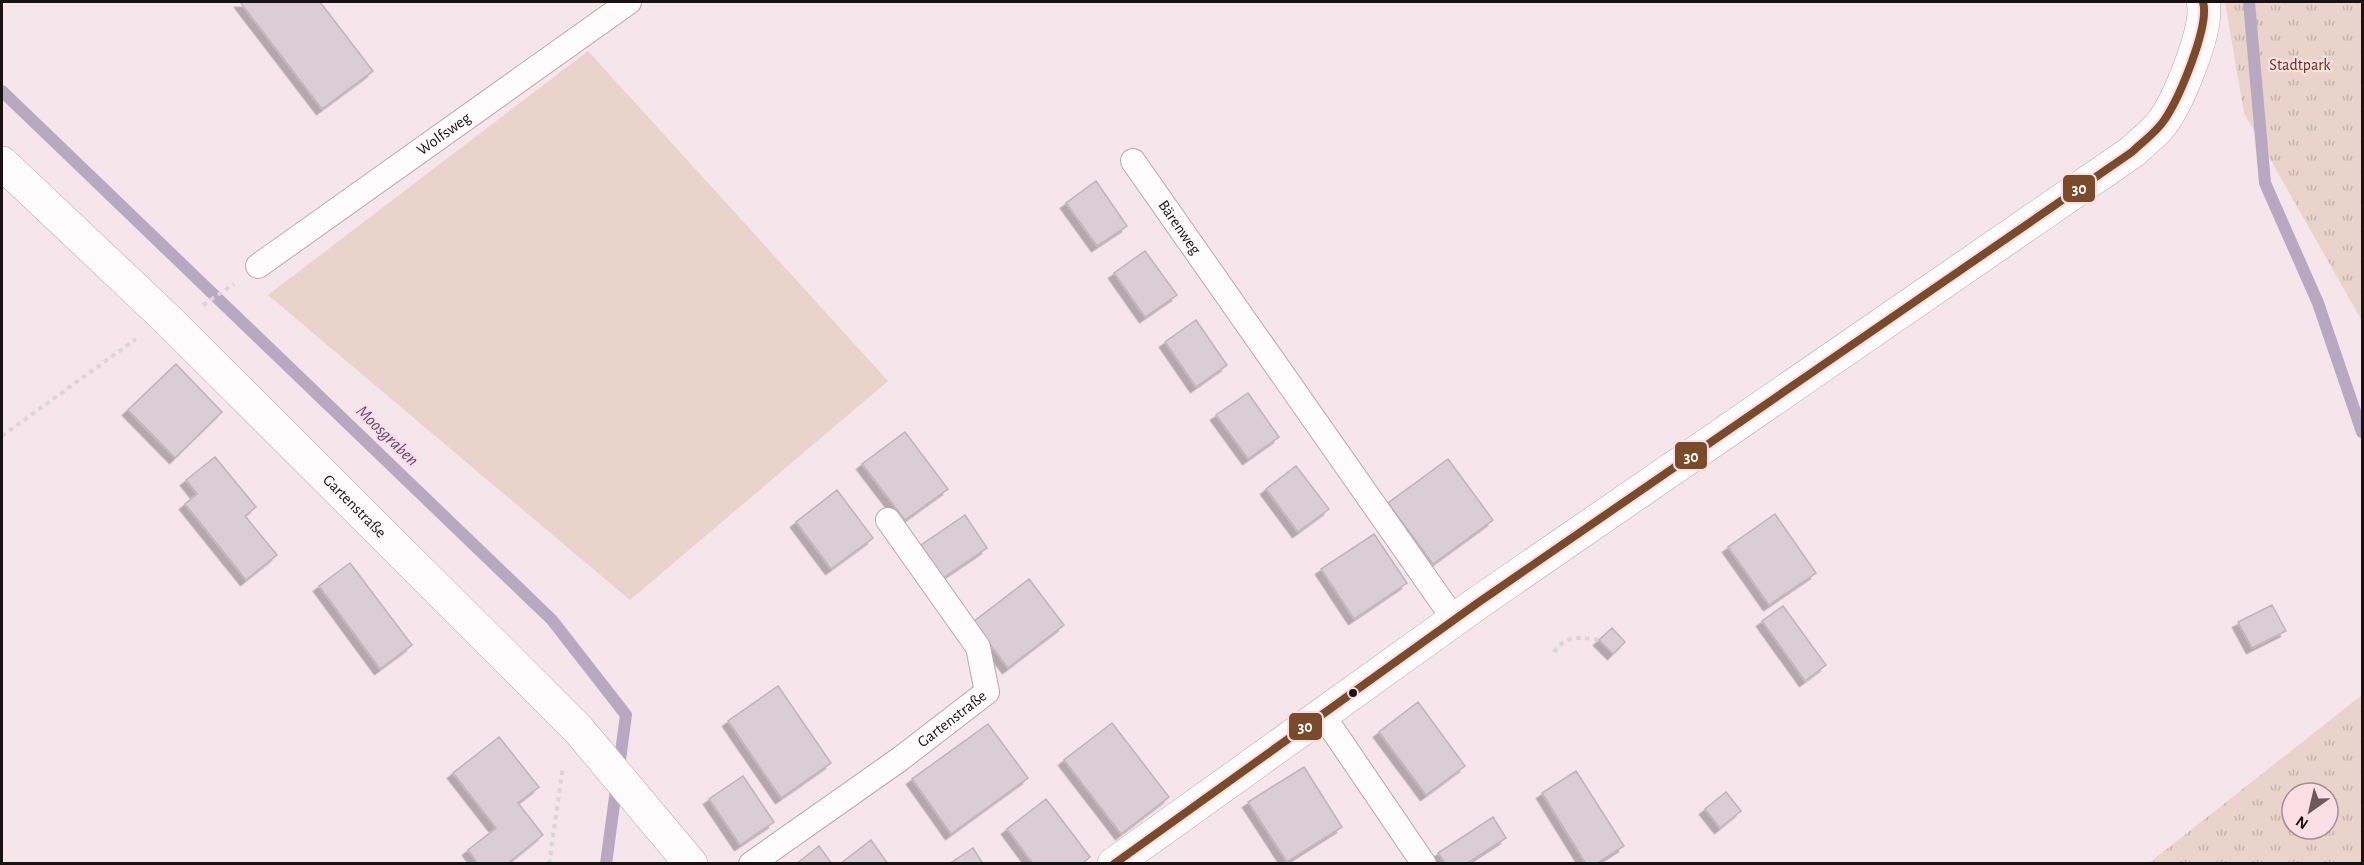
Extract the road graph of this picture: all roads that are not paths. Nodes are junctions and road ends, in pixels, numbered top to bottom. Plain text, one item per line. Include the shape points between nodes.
1 (629, 2) edge
2 (2203, 2) edge
3 (1134, 161) dead end
4 (2, 163) edge
5 (258, 266) dead end
6 (888, 520) dead end
7 (1454, 619) junction
8 (1322, 714) junction
9 (691, 864) edge
10 (751, 864) edge
11 (1114, 864) edge
12 (1424, 864) edge

1 - 5 lane, Wolfsweg
2 - 7 street via 2199,42 2184,82 2164,121 2132,152
3 - 7 lane, Bärenweg
4 - 9 street, Gartenstraße via 179,315 578,729
6 - 10 lane, Gartenstraße via 978,647 987,692
7 - 8 street
8 - 11 street
8 - 12 lane

